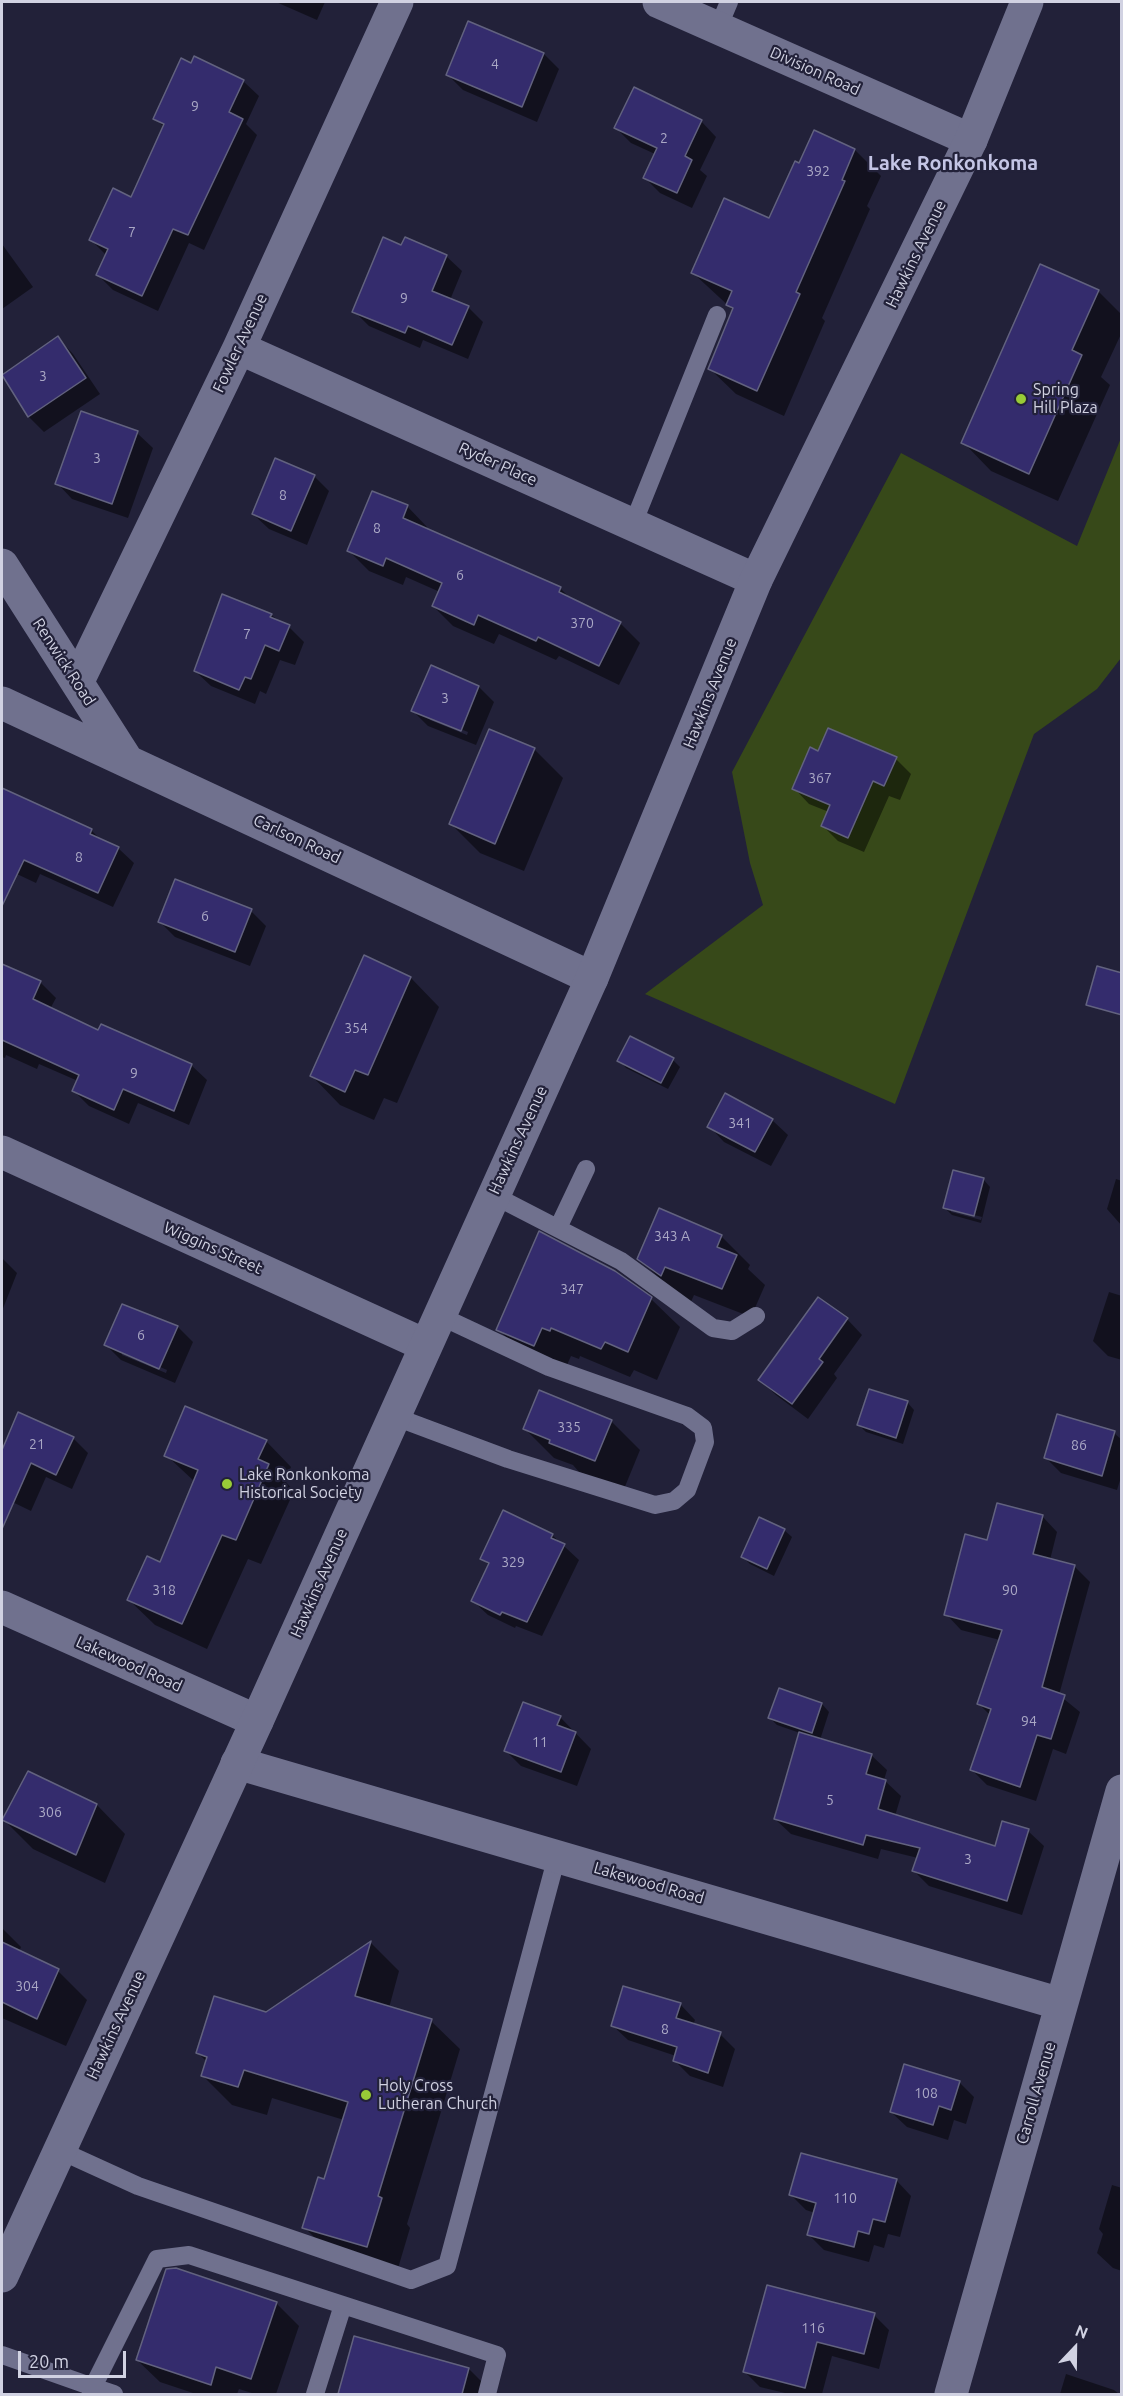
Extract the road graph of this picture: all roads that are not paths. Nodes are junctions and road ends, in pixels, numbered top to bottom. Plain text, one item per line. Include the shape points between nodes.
1 (397, 2) edge
2 (658, 2) edge
3 (1027, 2) edge
4 (724, 15) edge
5 (971, 140) junction
6 (717, 315) dead end
7 (239, 348) junction
8 (633, 524) junction
9 (2, 566) edge
10 (756, 580) junction
11 (78, 681) junction
12 (2, 703) edge
13 (126, 759) junction
14 (592, 978) junction
15 (2, 1152) edge
16 (586, 1169) dead end
17 (493, 1196) junction
18 (558, 1228) junction
19 (438, 1315) junction
20 (756, 1316) dead end
21 (425, 1345) junction
22 (393, 1416) junction
23 (2, 1607) edge
24 (257, 1721) junction
25 (237, 1762) junction
26 (1122, 1791) edge
27 (1115, 1837) edge
28 (557, 1856) junction
29 (1060, 2004) junction
30 (59, 2150) junction
31 (2, 2276) edge
32 (343, 2305) junction
33 (2, 2355) edge
34 (92, 2391) edge
35 (114, 2394) edge
36 (315, 2394) edge
37 (487, 2394) edge
38 (951, 2394) edge

1 - 7 street, Fowler Avenue
2 - 4 street, Division Road
3 - 5 street, Hawkins Avenue
4 - 5 street, Division Road
5 - 10 street, Hawkins Avenue
6 - 8 lane
7 - 8 street, Ryder Place
7 - 11 street, Fowler Avenue
8 - 10 street, Ryder Place
9 - 11 street, Renwick Road
10 - 14 street, Hawkins Avenue
11 - 13 street, Renwick Road
12 - 13 street, Carlson Road
13 - 14 street, Carlson Road
14 - 17 street, Hawkins Avenue
15 - 21 street, Wiggins Street
16 - 18 lane
17 - 18 lane
17 - 19 street, Hawkins Avenue
18 - 20 lane via 621,1261 713,1328 732,1331
19 - 21 street, Hawkins Avenue
19 - 22 lane via 549,1367 687,1416 703,1428 705,1442 687,1490 674,1501 655,1505 508,1459
21 - 22 street, Hawkins Avenue
22 - 24 street, Hawkins Avenue
23 - 24 street, Lakewood Road
24 - 25 street, Hawkins Avenue
25 - 28 street, Lakewood Road
25 - 30 street, Hawkins Avenue
26 - 27 street, Carroll Avenue
27 - 29 street, Carroll Avenue
28 - 29 street, Lakewood Road
28 - 30 lane via 447,2266 411,2280 138,2186
29 - 38 street, Carroll Avenue
30 - 31 street, Hawkins Avenue
32 - 34 lane via 189,2255 157,2259
32 - 36 lane
32 - 37 lane via 497,2355
33 - 34 lane
34 - 35 lane

